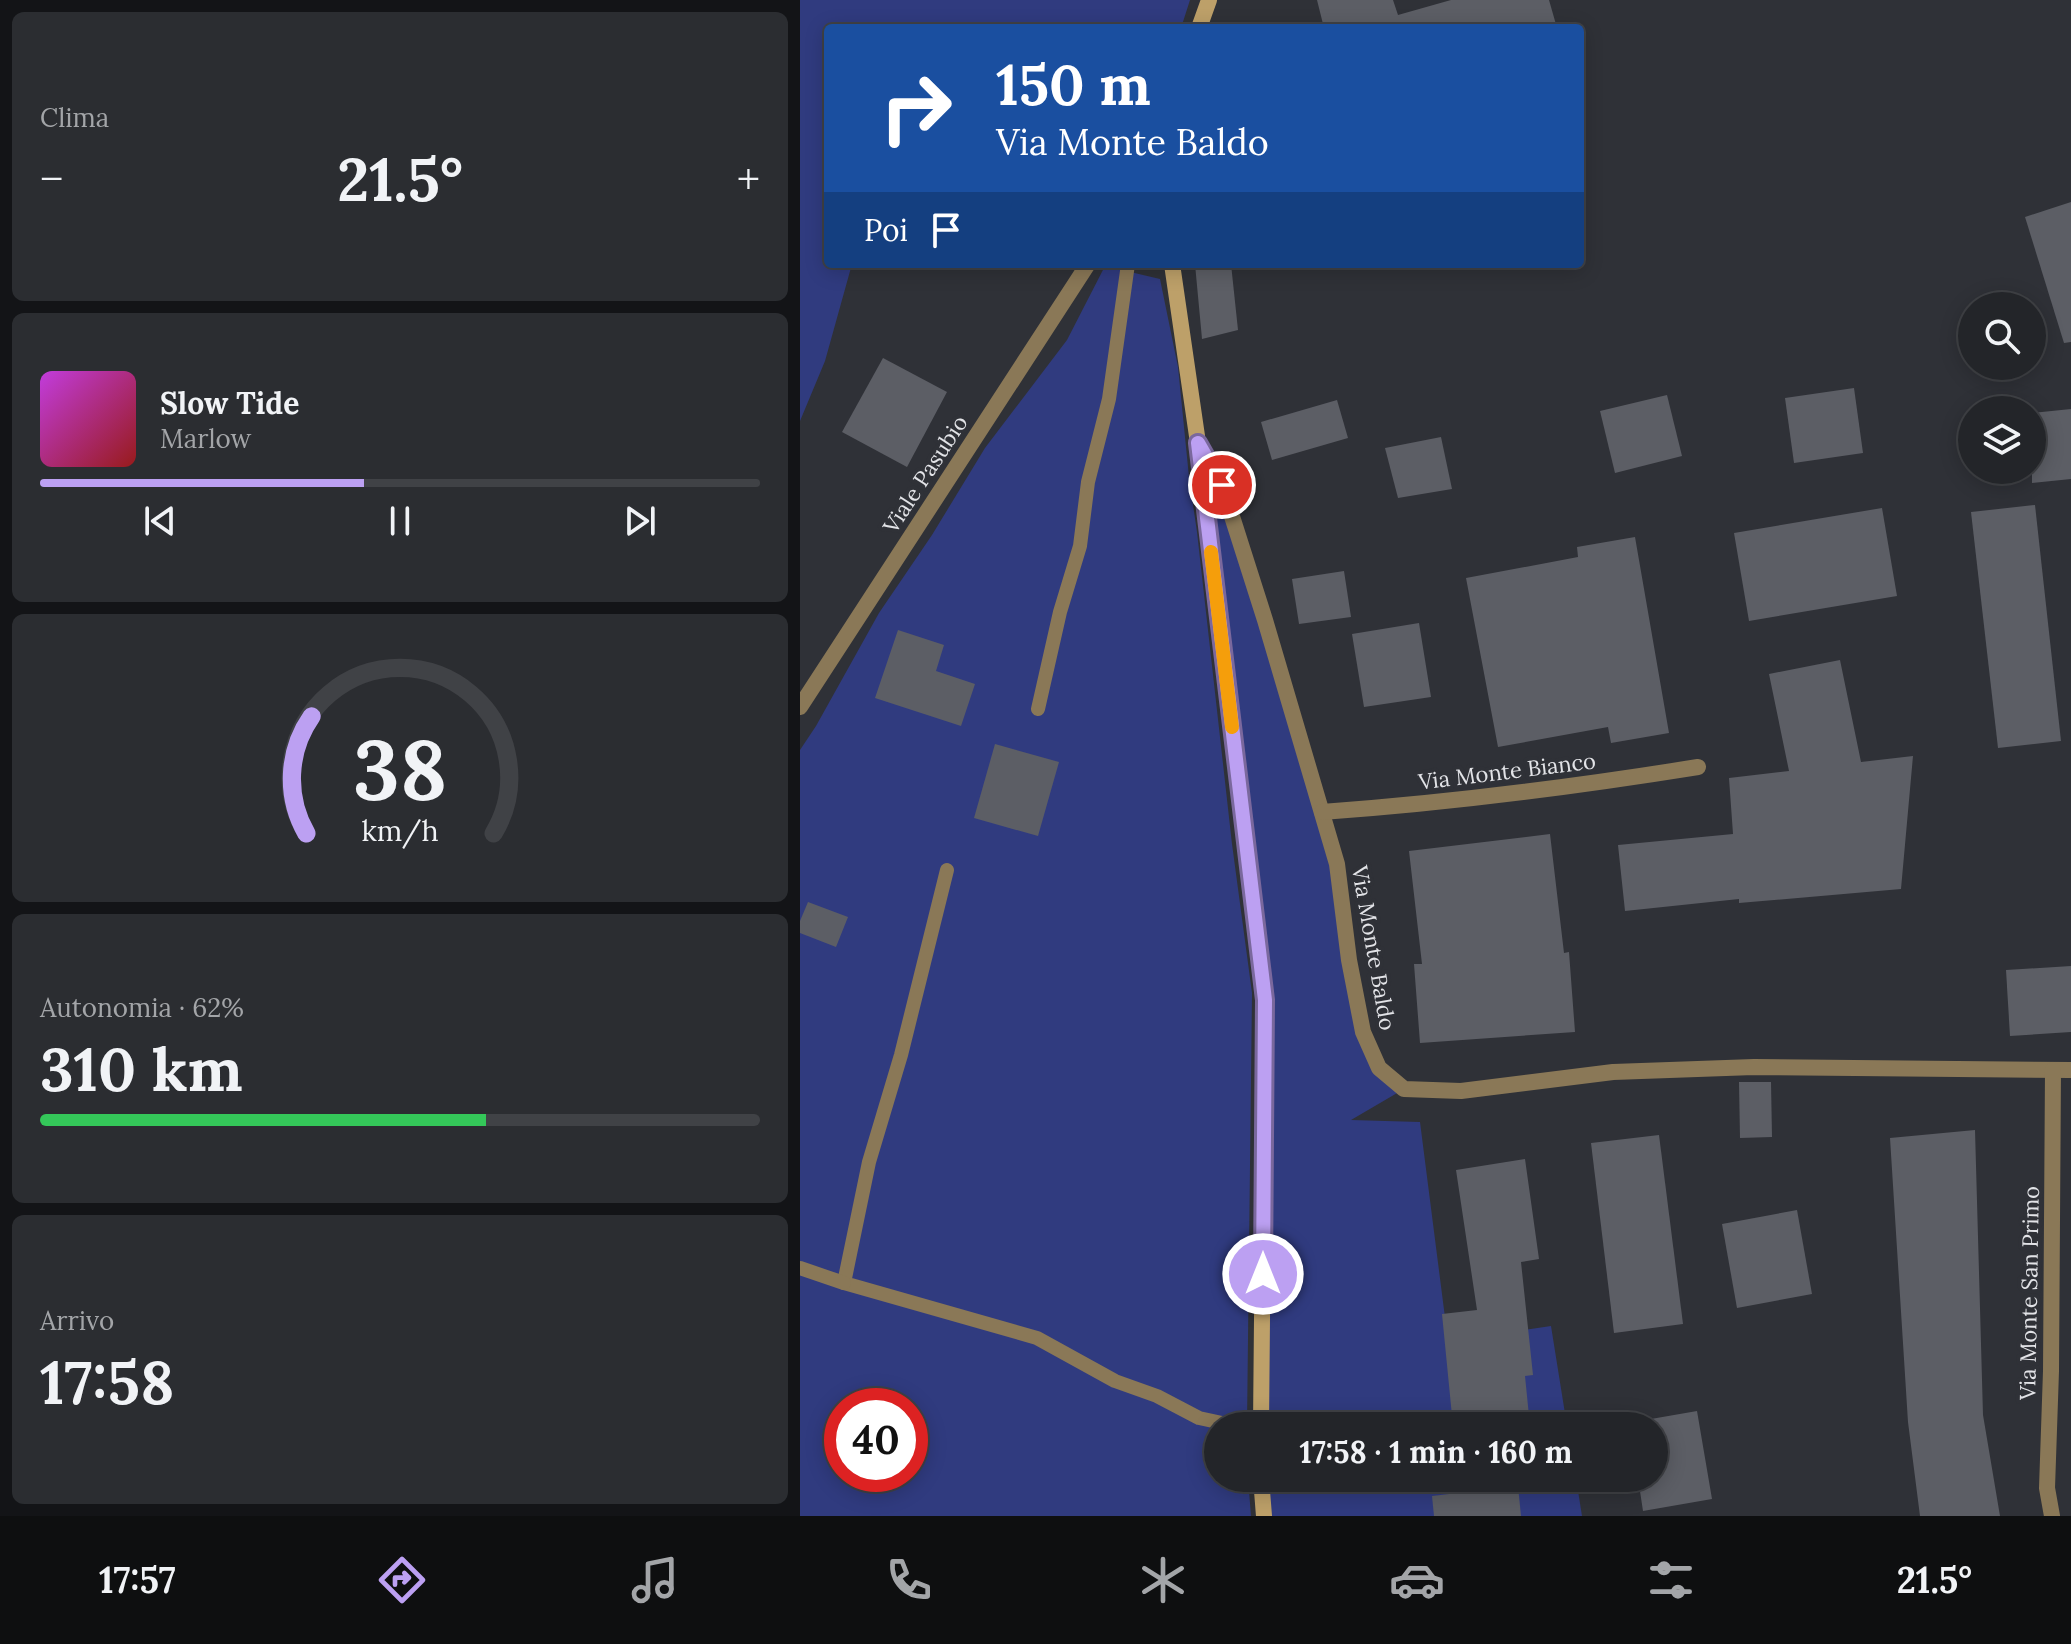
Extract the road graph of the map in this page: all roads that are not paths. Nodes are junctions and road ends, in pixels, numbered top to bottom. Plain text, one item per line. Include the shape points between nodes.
1 (1209, 0) edge
2 (1200, 24) edge
3 (1085, 268) edge
4 (1127, 268) edge
5 (1173, 268) edge
6 (1198, 443) junction
7 (800, 707) edge
8 (1038, 709) dead end
9 (1698, 767) dead end
10 (1322, 812) junction
11 (947, 870) dead end
12 (2053, 1070) junction
13 (2071, 1070) edge
14 (800, 1268) edge
15 (844, 1283) junction
16 (1261, 1412) edge
17 (1204, 1419) edge
18 (1262, 1492) edge
19 (1264, 1516) edge
20 (2052, 1516) edge

1 - 2 street
3 - 7 street, Viale Pasubio
4 - 8 lane via 1080,546
5 - 6 street
6 - 10 street, Via Monte Baldo via 1222,485
6 - 16 street via 1265,1000
9 - 10 street, Via Monte Bianco
10 - 12 street, Via Monte Baldo via 1337,864 1363,1032 1379,1068 1404,1089 1461,1091 1613,1072 1754,1067
11 - 15 lane via 869,1162
12 - 13 street, Via Monte Baldo
12 - 20 street, Via Monte San Primo via 2047,1488
14 - 15 lane
15 - 17 lane via 1037,1338 1115,1381
18 - 19 street

